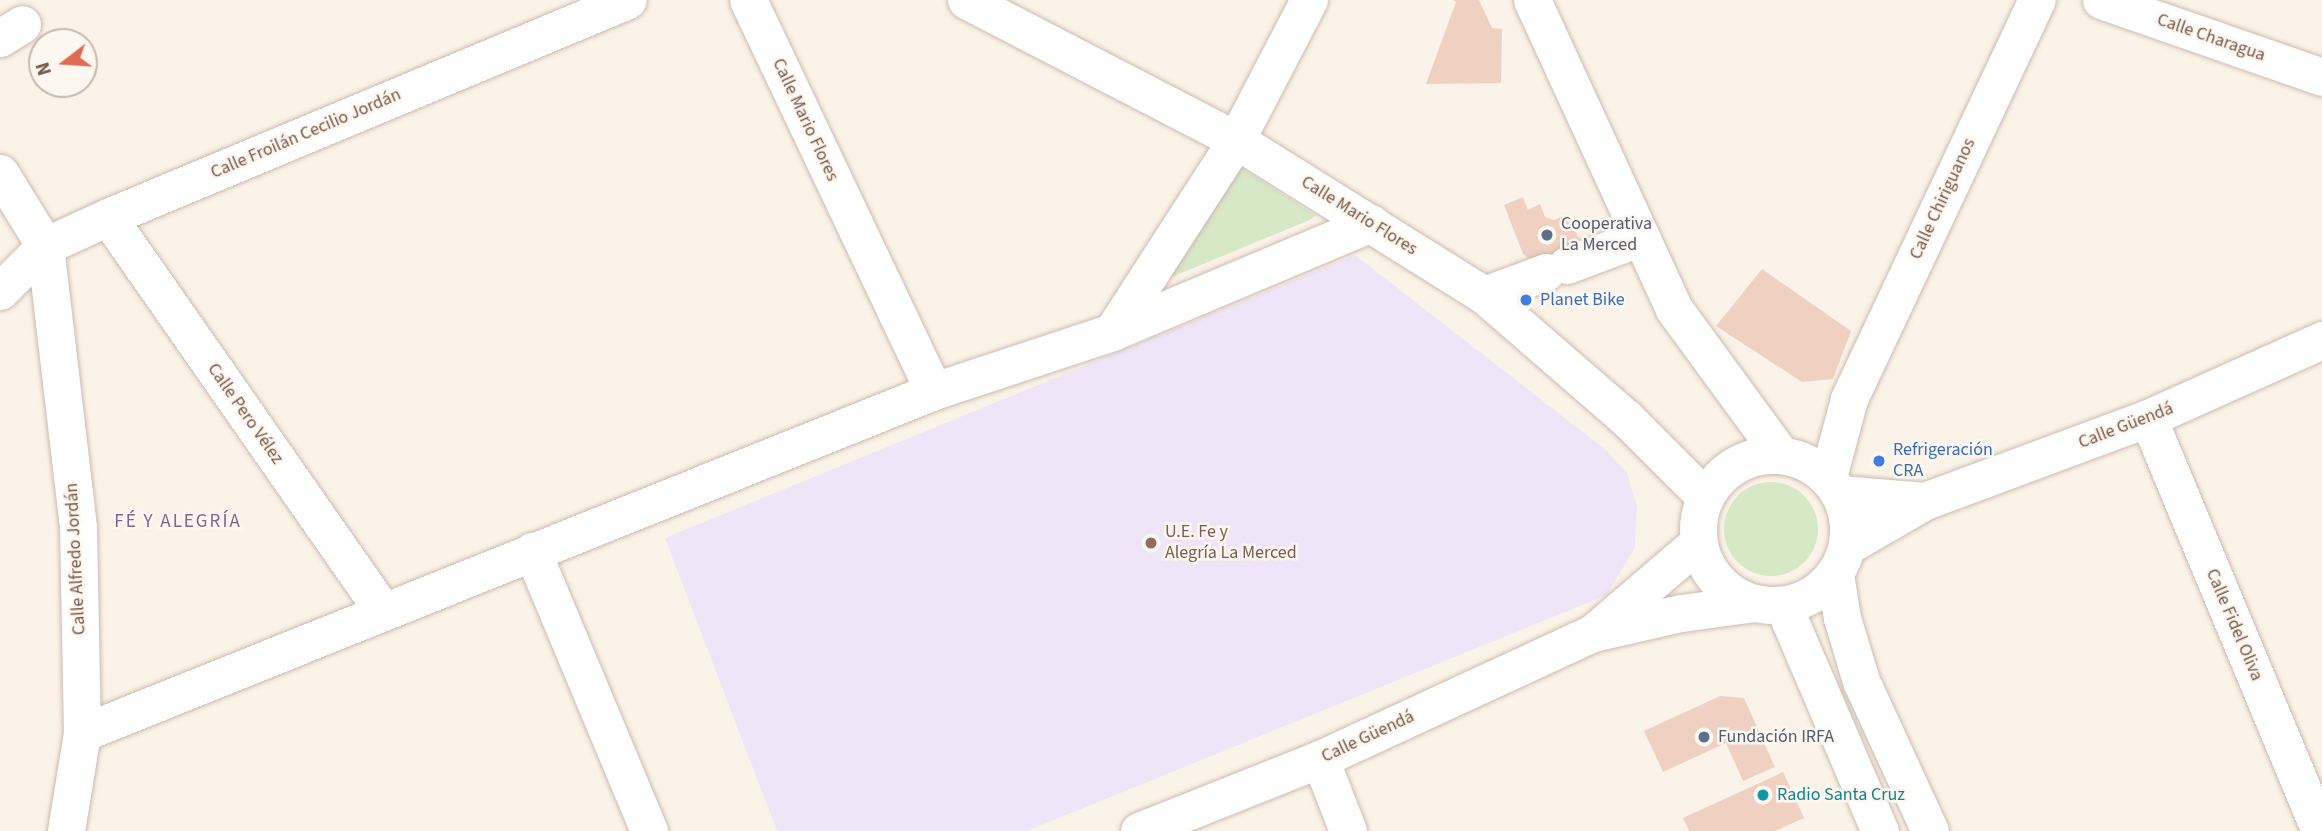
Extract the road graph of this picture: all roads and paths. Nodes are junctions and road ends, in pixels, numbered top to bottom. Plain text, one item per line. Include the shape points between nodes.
1 (628, 0) edge
2 (748, 0) edge
3 (966, 0) edge
4 (1309, 0) edge
5 (1532, 0) edge
6 (2037, 0) edge
7 (2101, 0) edge
8 (2322, 77) edge
9 (1236, 141) junction
10 (0, 173) edge
11 (108, 217) junction
12 (1371, 223) junction
13 (1641, 237) junction
14 (45, 246) junction
15 (0, 291) edge
16 (1483, 295) junction
17 (1112, 332) junction
18 (2322, 340) edge
19 (934, 391) junction
20 (2148, 418) junction
21 (1812, 471) junction
22 (1705, 497) junction
23 (1925, 501) junction
24 (1699, 542) junction
25 (532, 551) junction
26 (1841, 560) junction
27 (1769, 604) junction
28 (382, 610) junction
29 (1593, 632) junction
30 (82, 733) junction
31 (1320, 759) junction
32 (66, 831) edge
33 (649, 831) edge
34 (1139, 831) edge
35 (1348, 831) edge
36 (1880, 831) edge
37 (1930, 831) edge
38 (2320, 831) edge

1 - 11 street, Calle Froilán Cecilio Jordán
2 - 19 street, Calle Mario Flores
3 - 9 street, Calle Mario Flores
4 - 9 street
5 - 13 street
6 - 21 street, Calle Chiriguanos
7 - 8 street, Calle Charagua
9 - 12 street, Calle Mario Flores
9 - 17 street
10 - 14 street
11 - 14 street, Calle Froilán Cecilio Jordán
11 - 28 street, Calle Pero Vélez
12 - 16 street, Calle Mario Flores
12 - 17 street
13 - 16 street
13 - 21 street via 1685,328
14 - 15 street, Calle Froilán Cecilio Jordán
14 - 30 street, Calle Alfredo Jordán via 78,527
16 - 22 street, Calle Mario Flores via 1626,418
17 - 19 street
18 - 20 street, Calle Güendá
19 - 25 street
20 - 23 street, Calle Güendá
20 - 38 street, Calle Fidel Oliva
21 - 22 street via 1754,457 1730,467
21 - 23 street, Calle Güendá
21 - 26 street via 1848,525
22 - 24 street via 1698,519
23 - 26 street, Calle Güendá
24 - 27 street via 1705,563 1718,581 1735,595
24 - 29 street, Calle Güendá
25 - 28 street
25 - 33 street
26 - 27 street via 1817,592
26 - 37 street via 1842,618 1861,681
27 - 29 street, Calle Güendá via 1681,613
27 - 36 street
28 - 30 street
29 - 31 street, Calle Güendá
30 - 32 street, Calle Alfredo Jordán
31 - 34 street, Calle Güendá
31 - 35 street

